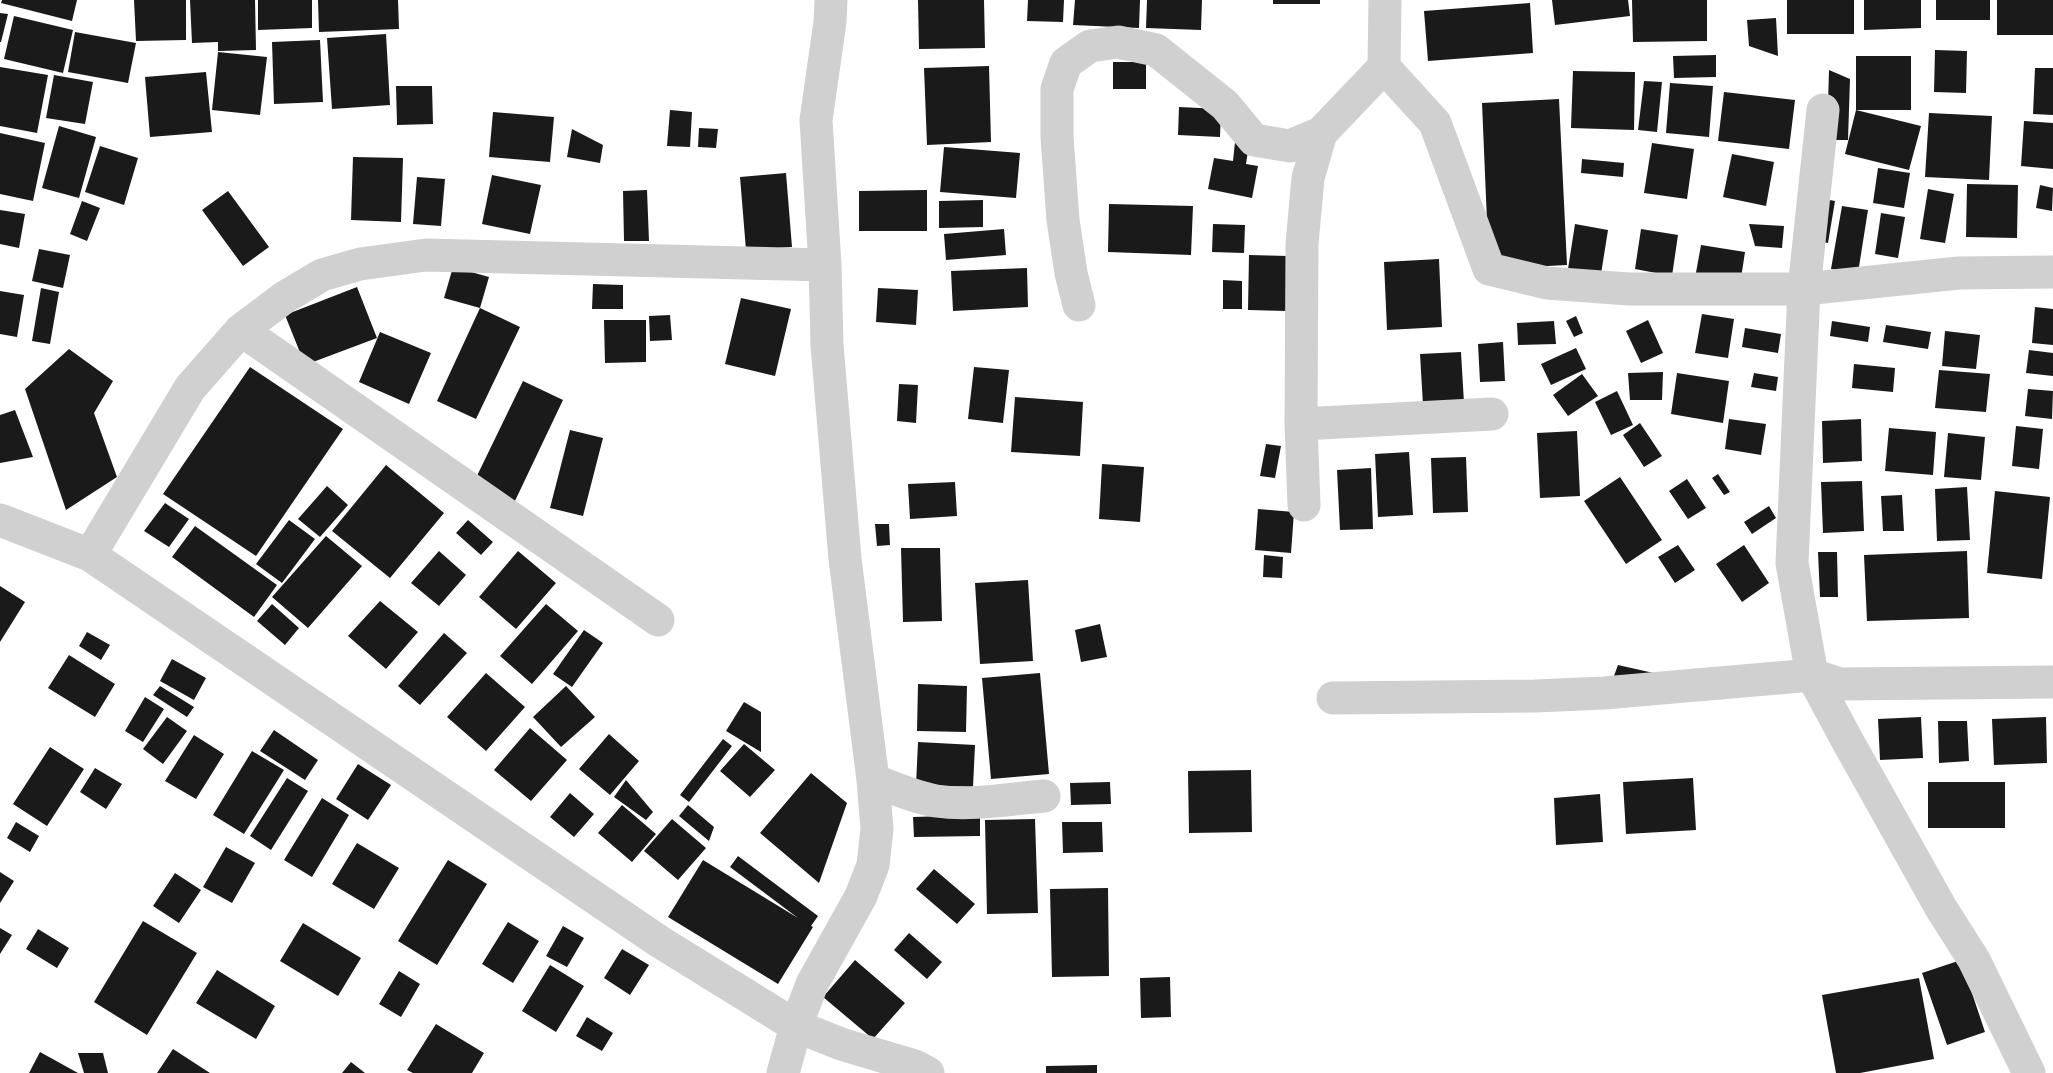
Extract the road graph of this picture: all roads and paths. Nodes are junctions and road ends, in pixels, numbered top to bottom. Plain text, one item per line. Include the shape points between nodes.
1 (831, 0) edge
2 (1385, 0) edge
3 (1384, 67) junction
4 (1823, 110) dead end
5 (1321, 133) junction
6 (825, 265) junction
7 (2053, 272) edge
8 (1804, 289) junction
9 (1079, 305) dead end
10 (241, 330) junction
11 (1492, 414) dead end
12 (1300, 424) junction
13 (1304, 505) dead end
14 (0, 520) edge
15 (90, 555) junction
16 (658, 620) dead end
17 (1812, 675) junction
18 (2053, 682) edge
19 (1333, 698) dead end
20 (873, 780) junction
21 (1044, 796) dead end
22 (796, 1026) junction
23 (783, 1073) edge
24 (928, 1073) edge
25 (2029, 1073) edge

1 - 6 street via 816,120
2 - 3 street
3 - 5 street
3 - 8 street via 1435,123 1489,269 1547,283 1629,289
4 - 8 street
5 - 9 street via 1290,146 1254,140 1225,105 1156,50 1118,42 1090,46 1066,63 1057,89 1057,136 1063,220
5 - 12 street via 1308,178 1302,244
6 - 10 street via 426,255 360,264 322,275
6 - 20 street via 827,345 845,559
7 - 8 street via 1959,273
8 - 17 street via 1792,563
10 - 15 street via 190,388
10 - 16 street
11 - 12 street
12 - 13 street
14 - 15 street
15 - 22 street via 631,923
17 - 18 street via 1840,684
17 - 19 street via 1604,693
17 - 25 street via 1974,960
20 - 21 street via 936,801
20 - 22 street via 877,829 873,865 861,896 812,984
22 - 23 street
22 - 24 street

